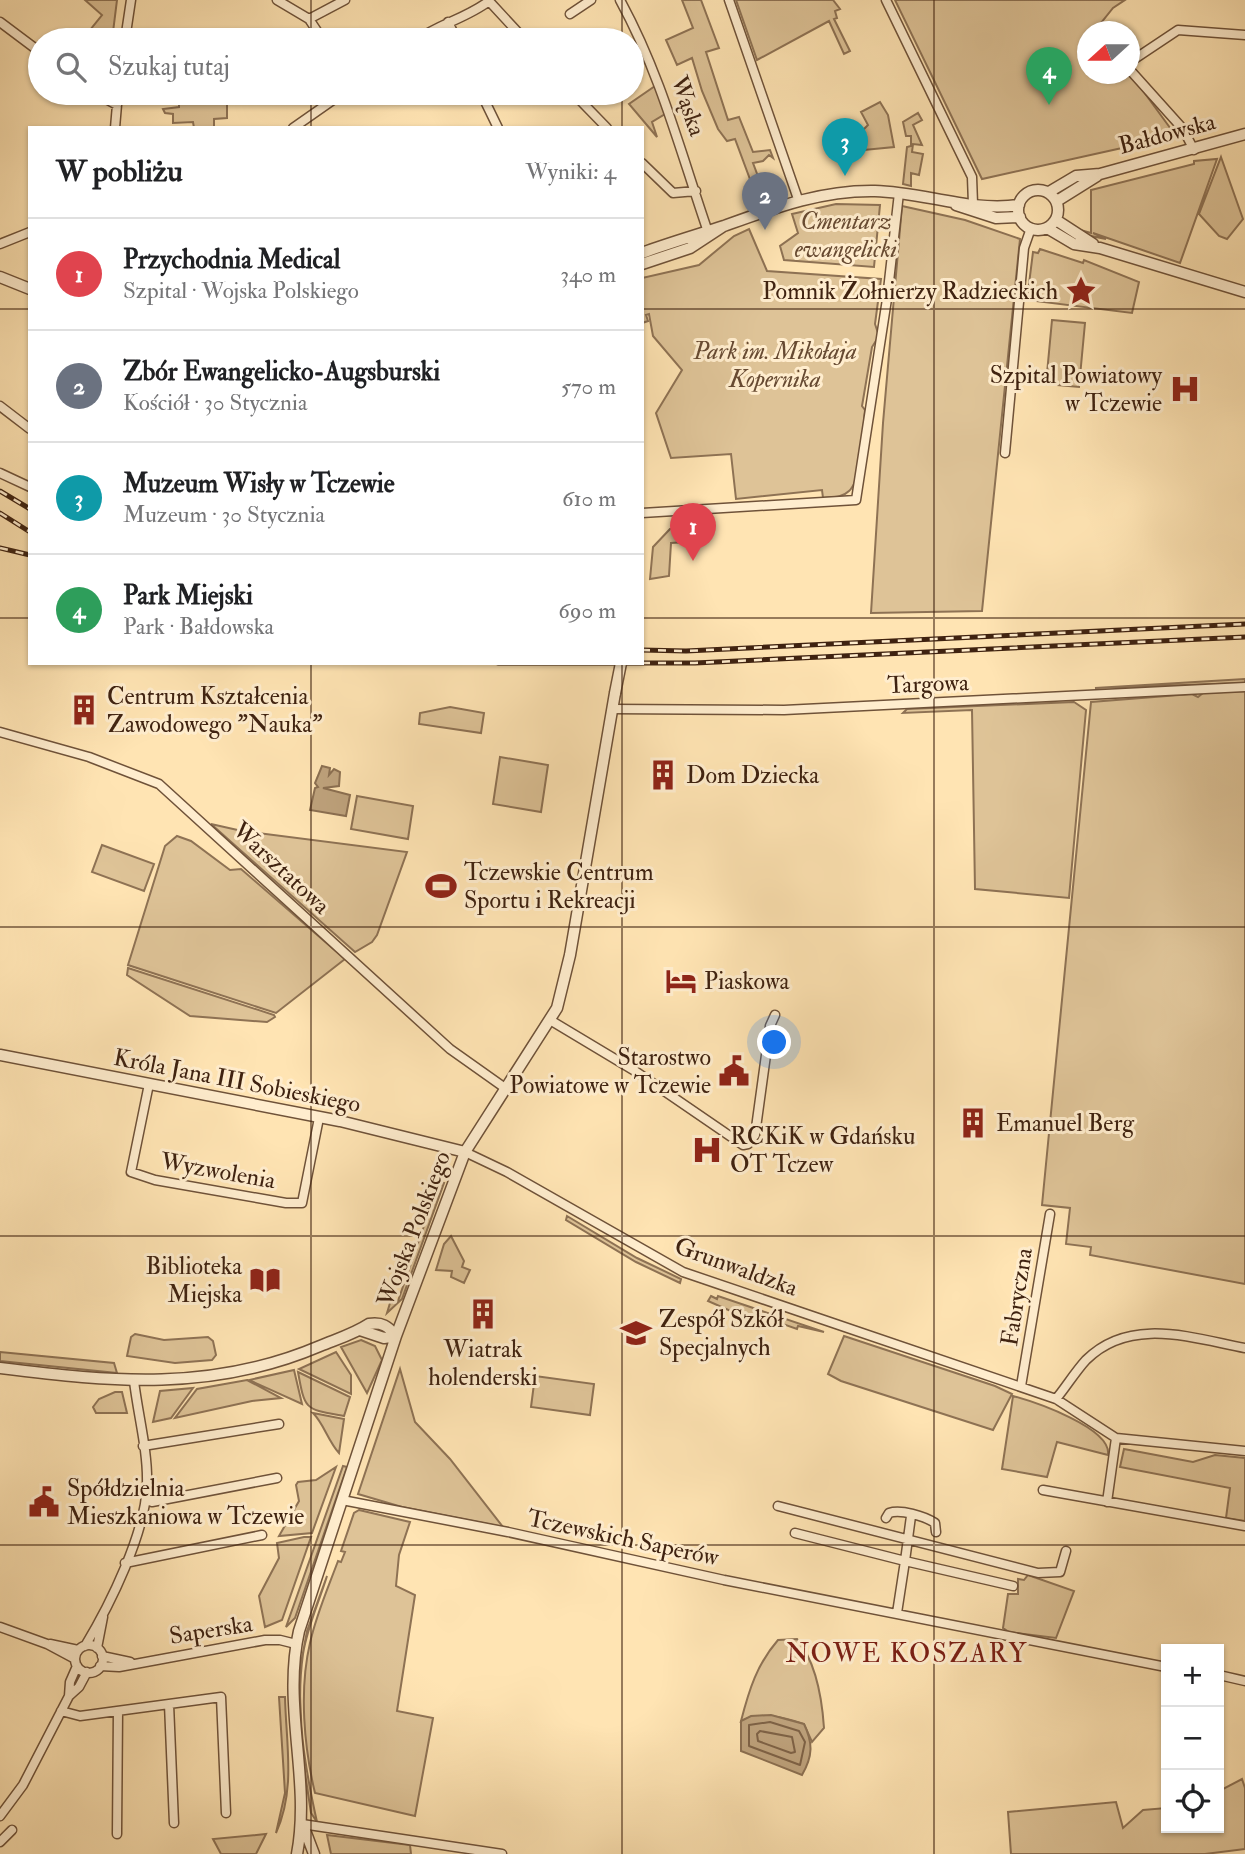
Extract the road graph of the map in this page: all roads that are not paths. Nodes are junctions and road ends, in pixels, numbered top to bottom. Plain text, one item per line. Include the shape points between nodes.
1 (131, 0) edge
2 (277, 0) edge
3 (345, 0) edge
4 (592, 0) edge
5 (620, 0) edge
6 (729, 0) edge
7 (886, 0) edge
8 (489, 1) edge
9 (570, 13) dead end
10 (309, 19) junction
11 (0, 22) edge
12 (448, 22) junction
13 (127, 28) edge
14 (315, 28) edge
15 (434, 28) edge
16 (451, 28) edge
17 (514, 28) edge
18 (635, 28) edge
19 (1245, 35) edge
20 (28, 43) edge
21 (644, 45) edge
22 (1140, 55) edge
23 (1140, 82) edge
24 (117, 105) edge
25 (326, 105) edge
26 (487, 105) edge
27 (585, 105) edge
28 (115, 126) edge
29 (296, 126) edge
30 (497, 126) edge
31 (605, 126) edge
32 (1245, 134) edge
33 (1194, 150) junction
34 (644, 165) edge
35 (1100, 174) junction
36 (696, 191) junction
37 (1049, 192) junction
38 (899, 193) junction
39 (798, 200) junction
40 (1057, 201) junction
41 (953, 204) junction
42 (973, 204) junction
43 (1019, 205) junction
44 (1020, 217) junction
45 (1056, 220) junction
46 (722, 227) junction
47 (1031, 228) junction
48 (1047, 228) junction
49 (707, 229) junction
50 (28, 233) edge
51 (0, 244) edge
52 (1100, 248) junction
53 (644, 252) edge
54 (644, 263) edge
55 (0, 277) edge
56 (28, 288) edge
57 (1245, 292) edge
58 (0, 406) edge
59 (28, 427) edge
60 (1005, 453) dead end
61 (0, 473) edge
62 (28, 486) edge
63 (644, 513) edge
64 (621, 665) edge
65 (1245, 687) edge
66 (612, 709) junction
67 (0, 732) edge
68 (775, 1015) dead end
69 (550, 1020) junction
70 (0, 1055) edge
71 (149, 1084) junction
72 (505, 1088) junction
73 (319, 1118) junction
74 (465, 1152) junction
75 (1050, 1214) dead end
76 (396, 1336) junction
77 (1245, 1348) edge
78 (0, 1368) edge
79 (134, 1381) junction
80 (1021, 1386) junction
81 (1056, 1399) junction
82 (279, 1424) dead end
83 (1116, 1438) junction
84 (143, 1446) junction
85 (1245, 1451) edge
86 (277, 1478) dead end
87 (1042, 1490) dead end
88 (146, 1500) junction
89 (342, 1500) junction
90 (1107, 1502) junction
91 (778, 1506) dead end
92 (911, 1516) junction
93 (886, 1518) dead end
94 (1245, 1526) edge
95 (936, 1532) dead end
96 (795, 1533) dead end
97 (262, 1535) dead end
98 (909, 1537) junction
99 (1066, 1551) dead end
100 (905, 1561) junction
101 (125, 1563) junction
102 (1013, 1586) dead end
103 (897, 1613) junction
104 (103, 1618) junction
105 (0, 1627) edge
106 (47, 1644) junction
107 (296, 1644) junction
108 (82, 1648) junction
109 (97, 1648) junction
110 (102, 1656) junction
111 (131, 1662) junction
112 (76, 1663) junction
113 (100, 1666) junction
114 (1161, 1666) edge
115 (87, 1672) junction
116 (1224, 1676) edge
117 (1245, 1681) edge
118 (69, 1696) junction
119 (169, 1704) junction
120 (61, 1711) junction
121 (118, 1711) junction
122 (226, 1813) dead end
123 (0, 1816) edge
124 (174, 1823) dead end
125 (302, 1824) junction
126 (117, 1834) dead end
127 (297, 1854) edge
128 (314, 1854) edge
129 (502, 1854) edge

1 - 13 street
2 - 10 street
3 - 10 street
4 - 9 street
5 - 18 street, Wąska
6 - 39 street
7 - 42 street via 972,177
8 - 12 street
8 - 17 street
10 - 14 street
11 - 20 street
12 - 15 street
12 - 16 street
19 - 22 street via 1178,30
21 - 36 street, Wąska
23 - 33 street via 1191,139
24 - 28 street
25 - 29 street
26 - 30 street
27 - 31 street
32 - 33 street, Bałdowska
33 - 35 street, Bałdowska
34 - 36 street via 673,193
35 - 37 street, Bałdowska via 1076,176
35 - 40 street, Bałdowska
36 - 49 street, Wąska
37 - 40 street
37 - 43 street via 1030,191
38 - 39 street via 865,191
38 - 41 street
38 - 63 street via 856,500
39 - 46 street
40 - 45 street
41 - 42 street
41 - 44 street via 983,215
42 - 43 street
43 - 44 street
44 - 47 street
45 - 48 street
45 - 52 street
46 - 49 street
46 - 54 street via 690,248
47 - 48 street
47 - 60 street via 1024,248
48 - 52 street via 1074,244
49 - 53 street
50 - 51 street
52 - 57 street
55 - 56 street
58 - 59 street
61 - 62 street
64 - 66 street, Wojska Polskiego, bridge
65 - 66 street, Targowa via 784,709
66 - 69 street, Wojska Polskiego via 566,978
67 - 72 street, Warsztatowa via 89,757 159,784 450,1049
68 - 69 street via 755,1135 743,1145
69 - 72 street, Wojska Polskiego
70 - 71 street, Króla Jana III Sobieskiego
71 - 73 street, Króla Jana III Sobieskiego
71 - 73 street, Wyzwolenia via 131,1172 155,1180 302,1203
72 - 74 street, Wojska Polskiego
73 - 74 street, Króla Jana III Sobieskiego
74 - 76 street, Wojska Polskiego
74 - 80 street, Grunwaldzka via 683,1272
75 - 80 street, Fabryczna
76 - 79 street via 379,1322 258,1368 208,1378
76 - 89 street, Wojska Polskiego
77 - 81 street via 1169,1334 1126,1336 1087,1359
78 - 79 street
79 - 84 street
80 - 81 street, Grunwaldzka
81 - 83 street
82 - 84 street
83 - 85 street
83 - 90 street
84 - 88 street
86 - 88 street
87 - 90 street
88 - 101 street
89 - 103 street, Tczewskich Saperów
89 - 107 street, Wojska Polskiego
90 - 94 street
91 - 98 street
92 - 93 street via 896,1511
92 - 95 street via 935,1523
92 - 98 street
96 - 100 street
97 - 101 street
98 - 99 street via 1038,1573 1060,1572
98 - 100 street
100 - 102 street
100 - 103 street
101 - 104 street
103 - 114 street, Tczewskich Saperów
104 - 108 street
104 - 109 street
105 - 106 street
106 - 108 street
106 - 112 street
107 - 111 street, Saperska via 265,1640
107 - 125 street, Wojska Polskiego via 291,1674
108 - 109 street
108 - 112 street
109 - 110 street
110 - 111 street, Saperska
110 - 113 street
111 - 113 street, Saperska
112 - 115 street
112 - 118 street
113 - 115 street
115 - 118 street
116 - 117 street
118 - 120 street
119 - 121 street
119 - 122 street via 221,1697
119 - 124 street
120 - 121 street via 80,1716
120 - 123 street via 23,1785
121 - 126 street
125 - 127 street, Wojska Polskiego
125 - 128 street, Wojska Polskiego
125 - 129 street

